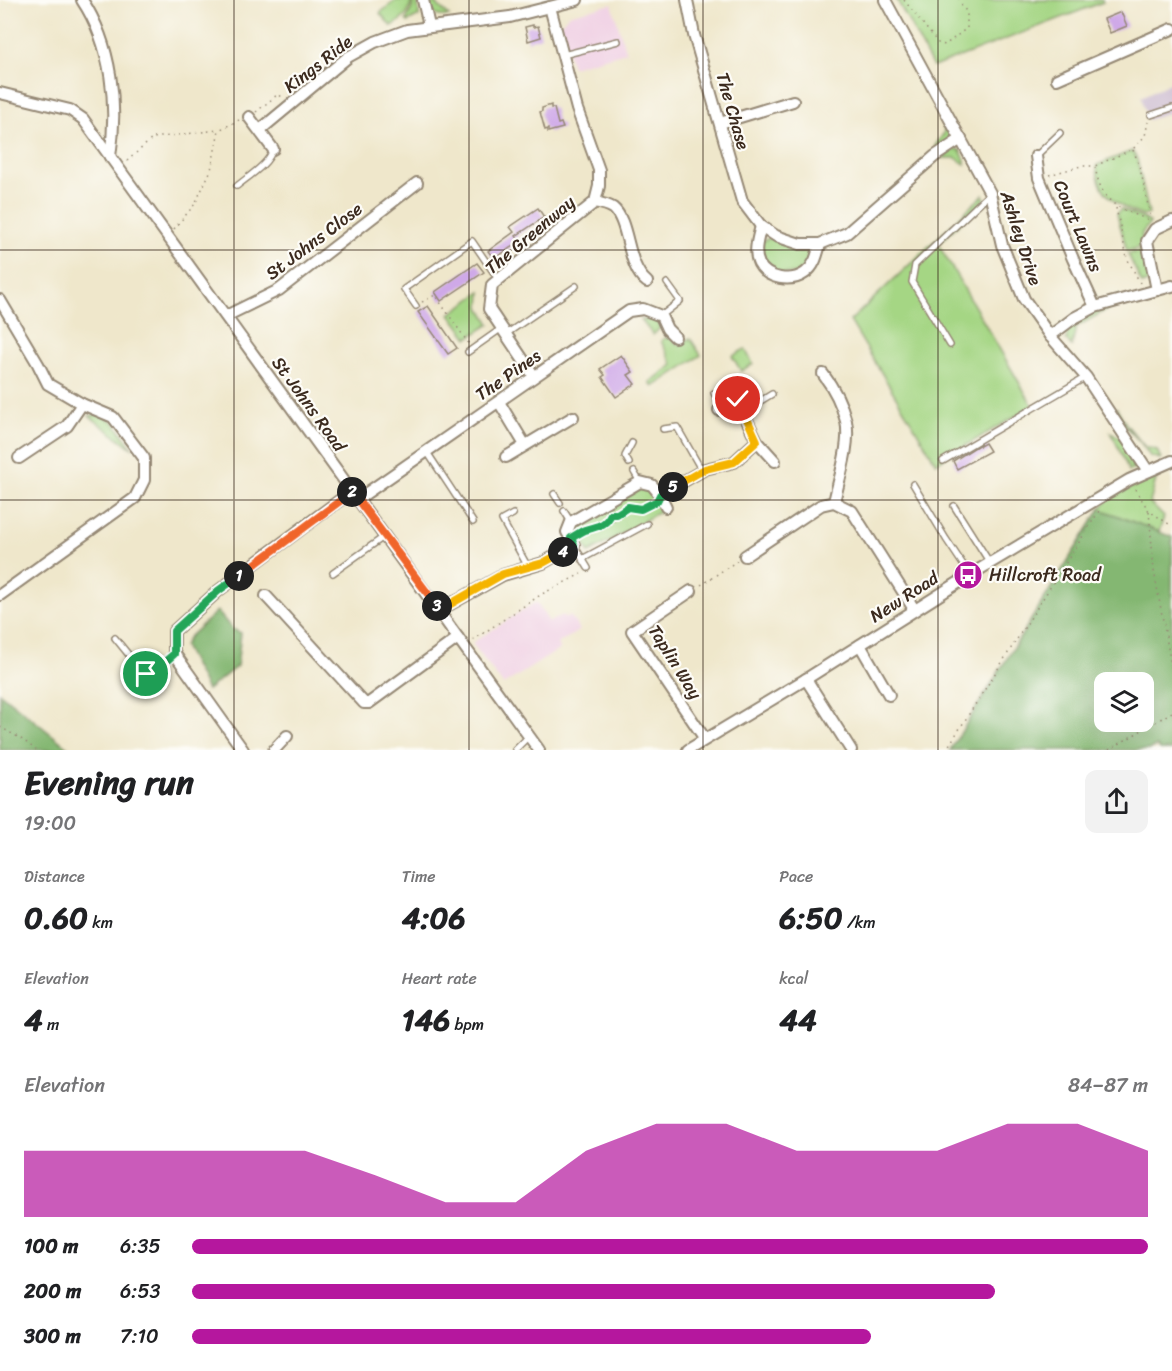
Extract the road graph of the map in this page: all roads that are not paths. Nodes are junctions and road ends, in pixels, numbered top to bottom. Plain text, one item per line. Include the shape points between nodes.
1 (83, 0) edge
2 (423, 0) edge
3 (577, 0) edge
4 (687, 0) edge
5 (885, 0) edge
6 (549, 7) junction
7 (429, 26) junction
8 (1172, 29) edge
9 (618, 41) dead end
10 (562, 56) junction
11 (1057, 79) dead end
12 (0, 93) edge
13 (793, 101) dead end
14 (1172, 108) edge
15 (1150, 115) road end
16 (249, 117) road end
17 (720, 123) junction
18 (260, 130) junction
19 (1060, 133) dead end
20 (961, 139) junction
21 (273, 149) joint
22 (1036, 156) joint
23 (110, 157) junction
24 (417, 183) dead end
25 (237, 186) dead end
26 (990, 193) junction
27 (595, 202) junction
28 (1172, 221) edge
29 (760, 226) junction
30 (820, 244) junction
31 (498, 279) junction
32 (647, 282) dead end
33 (667, 283) dead end
34 (576, 286) dead end
35 (1172, 286) edge
36 (1157, 290) junction
37 (0, 300) edge
38 (416, 306) road end
39 (1095, 307) junction
40 (226, 316) junction
41 (661, 316) junction
42 (504, 331) junction
43 (1050, 336) junction
44 (675, 337) dead end
45 (950, 345) dead end
46 (470, 351) road end
47 (823, 374) dead end
48 (534, 376) junction
49 (1086, 377) junction
50 (714, 393) dead end
51 (772, 394) dead end
52 (499, 402) junction
53 (82, 404) junction
54 (721, 409) joint
55 (744, 411) junction
56 (573, 417) dead end
57 (663, 429) dead end
58 (757, 441) junction
59 (632, 443) dead end
60 (525, 445) junction
61 (427, 452) junction
62 (506, 457) dead end
63 (19, 458) dead end
64 (1172, 460) edge
65 (775, 461) dead end
66 (943, 461) dead end
67 (628, 463) dead end
68 (702, 471) junction
69 (1149, 471) junction
70 (634, 472) dead end
71 (640, 482) junction
72 (914, 484) dead end
73 (554, 494) dead end
74 (355, 495) junction
75 (660, 495) junction
76 (834, 501) junction
77 (560, 503) dead end
78 (954, 506) dead end
79 (666, 507) dead end
80 (564, 512) dead end
81 (513, 514) dead end
82 (473, 522) dead end
83 (571, 522) junction
84 (647, 524) dead end
85 (385, 536) junction
86 (572, 542) junction
87 (745, 556) road end
88 (582, 559) junction
89 (990, 563) junction
90 (528, 567) junction
91 (588, 568) road end
92 (333, 573) dead end
93 (970, 574) junction
94 (691, 591) road end
95 (0, 595) edge
96 (266, 596) dead end
97 (914, 609) junction
98 (440, 610) junction
99 (116, 639) dead end
100 (462, 642) junction
101 (860, 645) junction
102 (174, 654) junction
103 (806, 679) junction
104 (889, 695) dead end
105 (287, 736) dead end
106 (529, 736) junction
107 (705, 739) junction
108 (243, 750) edge
109 (274, 750) edge
110 (515, 750) edge
111 (539, 750) edge
112 (688, 750) edge
113 (851, 750) edge

1 - 23 street via 108,64 114,105
2 - 7 street
3 - 6 street, Kings Ride
4 - 17 street, The Chase
5 - 20 street, Ashley Drive
6 - 7 street, Kings Ride via 510,17
6 - 10 street, The Greenway
7 - 18 street, Kings Ride via 375,42 348,57
8 - 11 street
9 - 10 lane
10 - 27 street, The Greenway via 599,170
12 - 23 street, St Johns Road via 70,110 83,119
13 - 17 street
14 - 15 lane
16 - 18 street
17 - 29 street, The Chase via 742,201
18 - 21 street
19 - 22 lane
20 - 26 street, Ashley Drive
20 - 30 street, The Chase via 935,156 847,233
21 - 25 lane via 272,155
22 - 39 street, Court Lawns via 1039,177
23 - 40 street, St Johns Road
24 - 40 street, St Johns Close via 279,290
26 - 43 street, Ashley Drive via 1002,245 1024,299
26 - 45 lane via 915,265 912,282
27 - 31 street, The Greenway
27 - 32 street via 612,207 619,216 641,278
28 - 36 street via 1155,229 1147,241
29 - 30 street, The Chase via 800,244
29 - 30 street via 756,250 759,264 772,276 791,279 805,273 815,261
31 - 38 lane via 472,242 404,289
31 - 42 street, The Greenway via 492,285 489,309
33 - 41 lane via 680,301
34 - 42 lane
35 - 36 street
36 - 39 street
37 - 53 street via 48,384
39 - 43 street
40 - 74 street, St Johns Road
41 - 44 street
41 - 48 street, The Pines via 643,309 629,310
42 - 46 lane
42 - 48 street, The Greenway
43 - 49 street, Ashley Drive
47 - 76 street via 846,422 847,440
48 - 52 street, The Pines
49 - 66 lane
49 - 69 street, Ashley Drive
50 - 54 lane
51 - 55 lane
52 - 60 street
52 - 61 street, The Pines
53 - 63 street via 67,426
53 - 95 street via 113,417 144,458 144,480 135,498
54 - 55 street via 736,395
55 - 58 street
56 - 60 street
57 - 68 lane via 677,427
58 - 65 street
58 - 68 street via 734,462
59 - 67 lane via 625,456
60 - 62 street
61 - 74 street, The Pines
61 - 82 lane
64 - 69 street, New Road
68 - 75 street
69 - 89 street, New Road
70 - 71 lane
71 - 75 street via 652,485
71 - 83 street
72 - 93 lane
73 - 77 lane
74 - 85 street, St Johns Road
74 - 102 street, The Pines via 218,591 174,631
75 - 79 street
76 - 87 street via 821,505
76 - 97 street via 852,510
78 - 89 lane
80 - 83 lane
81 - 90 lane via 502,520
83 - 86 street via 567,532
84 - 88 lane
85 - 92 lane
85 - 98 street, St Johns Road
86 - 88 lane
86 - 90 street via 543,563
88 - 91 lane
89 - 93 street, New Road
90 - 98 street via 503,574
93 - 97 street, New Road
94 - 107 street, Taplin Way via 632,631
96 - 100 street via 364,703
97 - 101 street, New Road
98 - 100 street, St Johns Road
99 - 102 lane via 146,674
100 - 106 street, St Johns Road
101 - 103 street, New Road
101 - 104 street
102 - 108 street
103 - 107 street, New Road
103 - 113 street
105 - 109 street
106 - 110 lane
106 - 111 street, St Johns Road
107 - 112 street, New Road

